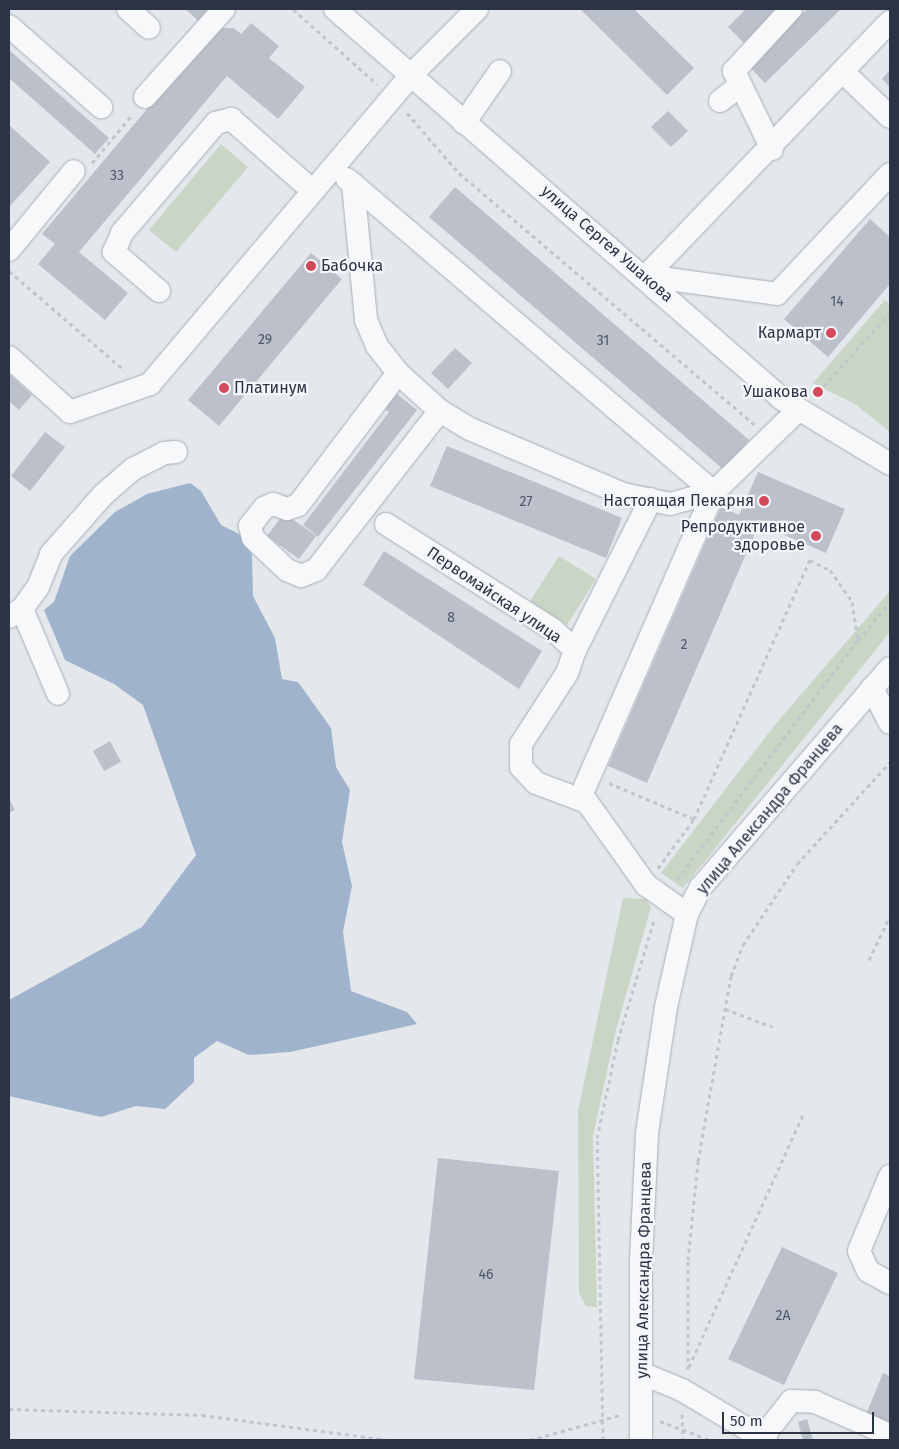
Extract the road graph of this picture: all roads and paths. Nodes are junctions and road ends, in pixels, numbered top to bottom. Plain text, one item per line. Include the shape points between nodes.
1 (128, 9) edge
2 (224, 9) edge
3 (293, 9) edge
4 (477, 9) edge
5 (792, 9) edge
6 (343, 12) edge
7 (890, 22) edge
8 (9, 26) edge
9 (149, 28) dead end
10 (500, 71) dead end
11 (842, 72) junction
12 (734, 74) junction
13 (410, 76) junction
14 (145, 97) joint
15 (392, 97) junction
16 (720, 101) dead end
17 (101, 107) dead end
18 (890, 117) edge
19 (464, 124) junction
20 (772, 149) junction
21 (333, 167) junction
22 (74, 171) joint
23 (890, 174) edge
24 (353, 184) junction
25 (313, 191) junction
26 (13, 236) edge
27 (9, 272) edge
28 (646, 276) junction
29 (159, 291) dead end
30 (890, 313) edge
31 (9, 357) edge
32 (398, 374) junction
33 (142, 386) junction
34 (818, 392) dead end
35 (798, 410) junction
36 (440, 411) junction
37 (769, 437) junction
38 (176, 452) dead end
39 (890, 464) edge
40 (714, 492) junction
41 (650, 500) junction
42 (386, 524) dead end
43 (890, 602) edge
44 (15, 613) edge
45 (858, 640) dead end
46 (575, 650) junction
47 (890, 668) edge
48 (872, 688) junction
49 (58, 694) dead end
50 (890, 723) edge
51 (890, 762) edge
52 (591, 775) junction
53 (580, 798) junction
54 (694, 819) dead end
55 (687, 914) junction
56 (890, 916) edge
57 (869, 960) dead end
58 (725, 1009) junction
59 (773, 1027) dead end
60 (803, 1114) dead end
61 (890, 1176) edge
62 (890, 1283) edge
63 (643, 1374) junction
64 (685, 1379) junction
65 (9, 1410) edge
66 (683, 1428) dead end
67 (890, 1435) edge
68 (764, 1439) edge
69 (390, 1440) edge
70 (530, 1440) edge
71 (603, 1440) edge
72 (641, 1440) edge
73 (683, 1440) edge

1 - 9 street
2 - 14 street
3 - 15 path
4 - 13 street
5 - 12 street
6 - 13 street, улица Сергея Ушакова
7 - 11 street
8 - 17 street
10 - 19 street
11 - 18 street
11 - 20 street
12 - 16 street
12 - 20 street
13 - 15 street
13 - 19 street, улица Сергея Ушакова
14 - 22 path via 89,166
15 - 21 street
15 - 37 path via 459,173
19 - 28 street, улица Сергея Ушакова
20 - 28 street
21 - 24 street
21 - 25 street
22 - 26 street
23 - 28 street via 777,294
24 - 32 street via 366,320 377,346
24 - 40 street
25 - 29 street via 230,119 216,122 122,233 114,252
25 - 33 street via 150,384
27 - 33 path
28 - 35 street, улица Сергея Ушакова
30 - 34 path
31 - 33 street via 70,412
32 - 36 street
32 - 36 street via 298,505 286,510 272,504 264,508 250,526 253,538 287,570 301,576 316,570
35 - 37 street
35 - 39 street, улица Сергея Ушакова
36 - 41 street via 470,429 623,494
37 - 40 street
38 - 44 street via 164,453 133,469 103,496 51,554 38,587
40 - 41 street via 670,504
40 - 52 street
41 - 46 street
42 - 46 street, Первомайская улица via 552,629
43 - 45 path
44 - 49 street
46 - 53 street, Первомайская улица via 567,673 521,744 521,767 536,783
47 - 48 street, улица Александра Францева
48 - 50 street
48 - 55 street, улица Александра Францева via 702,887
51 - 58 path via 798,864 748,937 731,976
52 - 53 street
52 - 54 path
53 - 55 street via 646,885
55 - 63 street, улица Александра Францева via 666,1007 647,1133 641,1261
56 - 57 path
58 - 59 path
58 - 64 path via 698,1161 688,1260
60 - 64 path
61 - 62 street via 859,1252 868,1271
63 - 64 street
63 - 72 street, улица Александра Францева
64 - 68 street
65 - 69 path via 202,1415
66 - 73 path
67 - 68 street via 815,1402 790,1401
70 - 71 path via 604,1416

